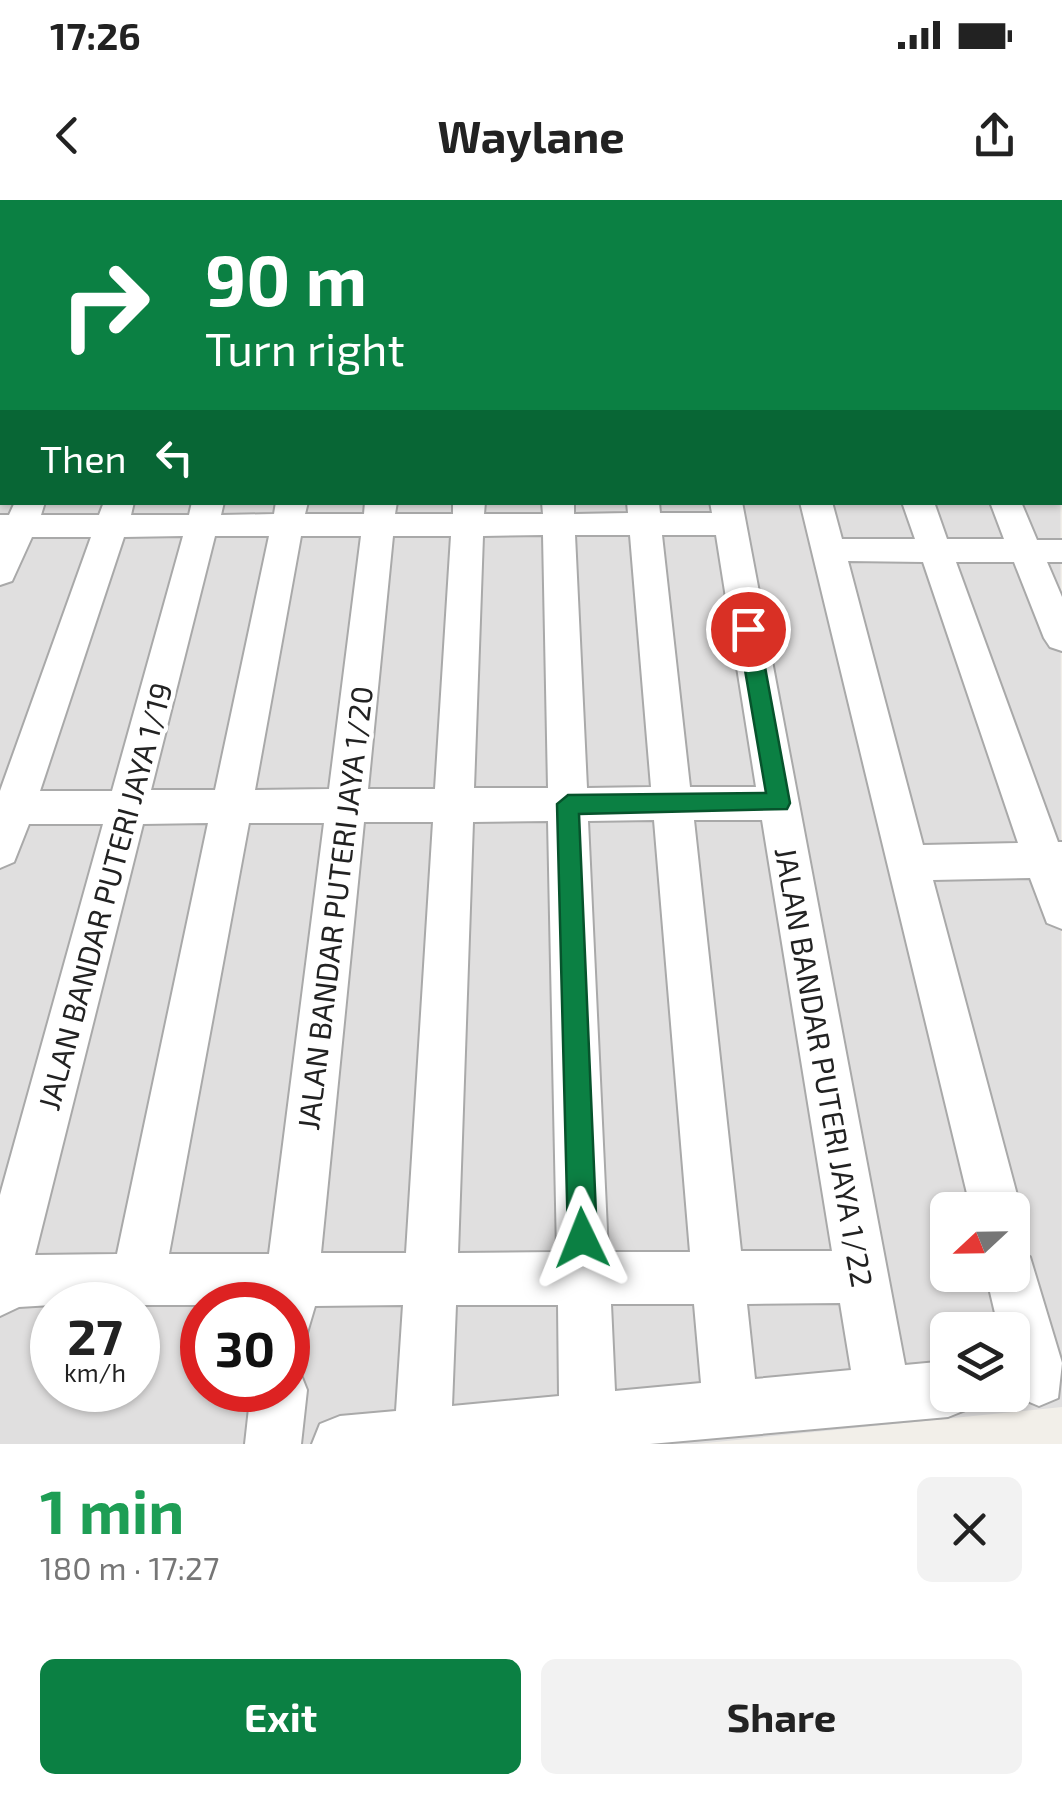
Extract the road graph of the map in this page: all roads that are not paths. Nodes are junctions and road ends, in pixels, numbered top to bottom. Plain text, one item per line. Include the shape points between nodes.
1 (817, 505) edge
2 (919, 505) edge
3 (1006, 505) edge
4 (728, 513) edge
5 (115, 514) edge
6 (205, 514) edge
7 (289, 514) edge
8 (379, 514) edge
9 (469, 514) edge
10 (558, 514) edge
11 (644, 514) edge
12 (17, 518) edge
13 (828, 550) junction
14 (936, 550) junction
15 (1026, 551) junction
16 (1062, 551) edge
17 (0, 573) edge
18 (1062, 638) edge
19 (779, 803) junction
20 (568, 804) junction
21 (672, 804) junction
22 (454, 805) junction
23 (231, 806) junction
24 (346, 806) junction
25 (127, 807) junction
26 (7, 808) edge
27 (0, 850) edge
28 (1053, 860) edge
29 (908, 863) junction
30 (1062, 910) edge
31 (991, 1192) edge
32 (862, 1276) junction
33 (718, 1277) junction
34 (584, 1278) junction
35 (431, 1279) junction
36 (138, 1281) junction
37 (292, 1282) edge
38 (1, 1284) edge
39 (180, 1285) edge
40 (1016, 1292) edge
41 (310, 1294) edge
42 (1038, 1379) edge
43 (930, 1391) edge
44 (883, 1396) junction
45 (731, 1410) junction
46 (277, 1412) edge
47 (588, 1422) junction
48 (423, 1436) junction
49 (273, 1444) edge
50 (340, 1444) edge

1 - 13 street
2 - 14 street
3 - 15 street
4 - 11 street
4 - 19 street, JALAN BANDAR PUTERI JAYA 1/22
5 - 6 street
5 - 12 street
5 - 26 street
6 - 7 street
6 - 25 street, JALAN BANDAR PUTERI JAYA 1/19
7 - 8 street
7 - 23 street
8 - 9 street
8 - 24 street, JALAN BANDAR PUTERI JAYA 1/20
9 - 10 street
9 - 22 street
10 - 11 street
10 - 20 street
11 - 21 street
12 - 17 street
13 - 14 street
13 - 29 street
14 - 15 street
14 - 28 street
15 - 16 street
15 - 18 street
19 - 21 street
19 - 32 street, JALAN BANDAR PUTERI JAYA 1/22
20 - 21 street
20 - 22 street
20 - 34 street
21 - 33 street
22 - 24 street
22 - 35 street
23 - 24 street
23 - 25 street
23 - 36 street
24 - 37 street, JALAN BANDAR PUTERI JAYA 1/20
25 - 26 street
25 - 38 street, JALAN BANDAR PUTERI JAYA 1/19
26 - 27 street
28 - 29 street
28 - 30 street
29 - 31 street
32 - 33 street
32 - 44 street, JALAN BANDAR PUTERI JAYA 1/22
33 - 34 street
33 - 45 street
34 - 35 street
34 - 47 street
35 - 41 street
35 - 48 street
36 - 38 street
36 - 39 street
40 - 42 street
43 - 44 street
44 - 45 street
45 - 47 street
46 - 49 street
47 - 48 street
48 - 50 street

